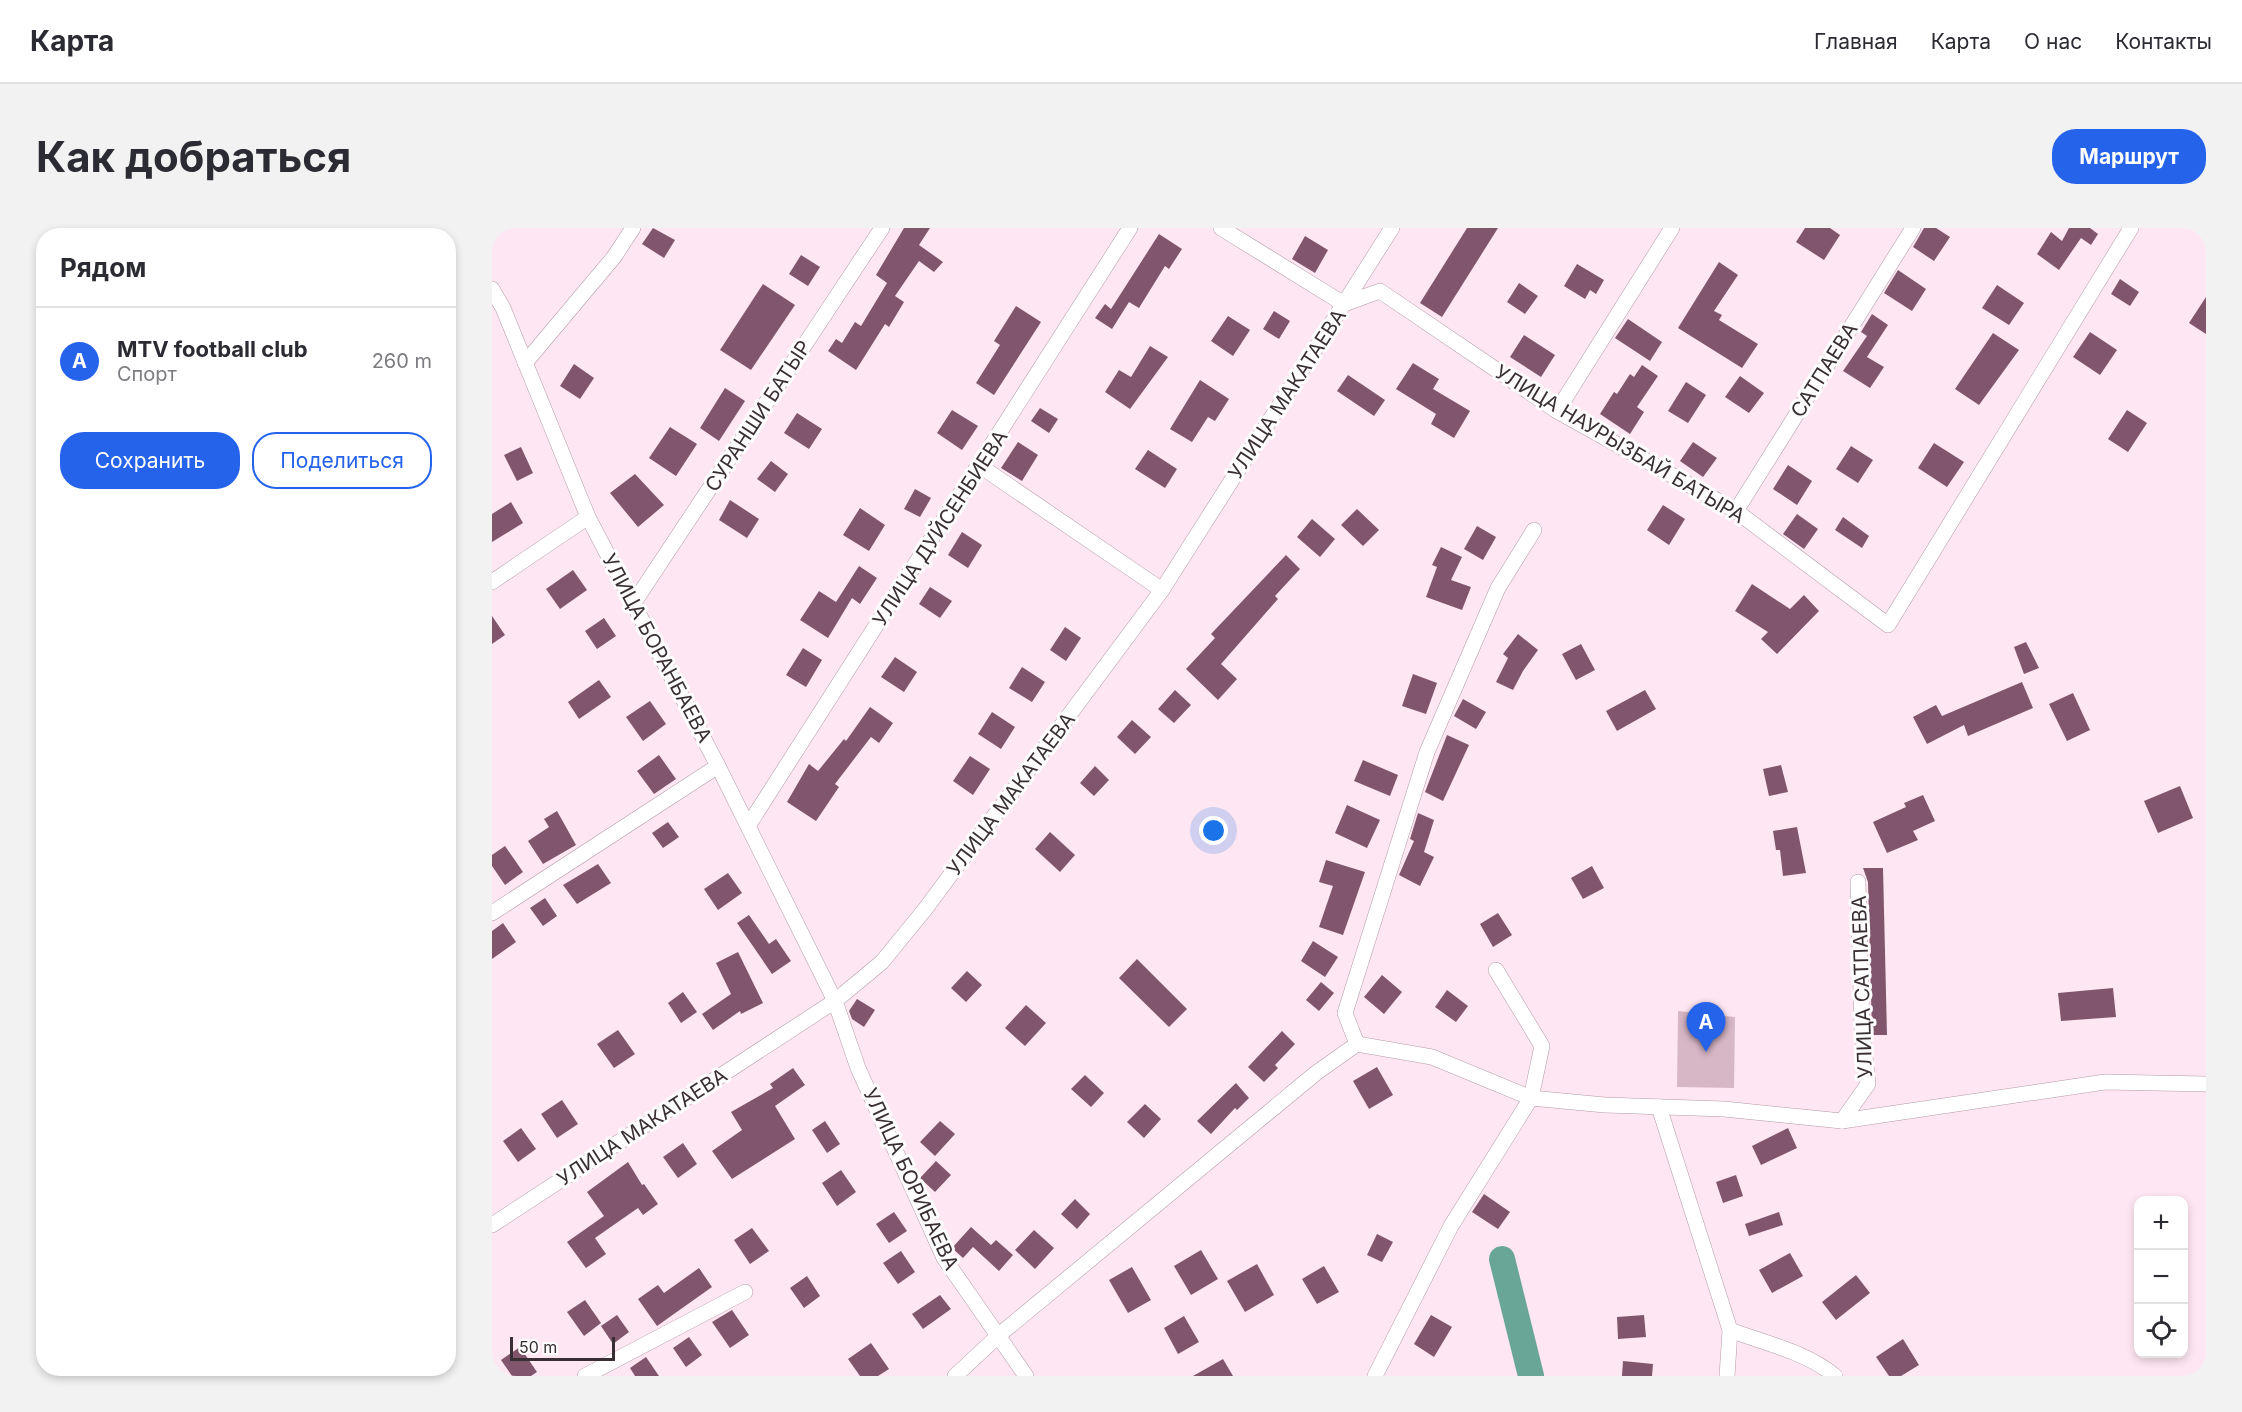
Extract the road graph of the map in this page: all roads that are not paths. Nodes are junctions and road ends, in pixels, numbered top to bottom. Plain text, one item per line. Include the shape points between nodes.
1 (633, 228) edge
2 (882, 228) edge
3 (1130, 228) edge
4 (1221, 228) edge
5 (1392, 228) edge
6 (1672, 228) edge
7 (1913, 228) edge
8 (2131, 228) edge
9 (492, 289) edge
10 (1344, 304) junction
11 (525, 363) junction
12 (1557, 411) junction
13 (980, 466) junction
14 (1736, 511) junction
15 (588, 518) junction
16 (1534, 530) dead end
17 (492, 582) edge
18 (1162, 590) junction
19 (633, 604) junction
20 (718, 766) junction
21 (748, 826) junction
22 (1858, 882) dead end
23 (492, 913) edge
24 (1496, 970) dead end
25 (835, 1001) junction
26 (1357, 1044) junction
27 (2206, 1084) edge
28 (1531, 1098) junction
29 (1659, 1107) junction
30 (1842, 1121) junction
31 (492, 1225) edge
32 (745, 1292) dead end
33 (1730, 1330) junction
34 (999, 1335) junction
35 (585, 1376) edge
36 (955, 1376) edge
37 (1026, 1376) edge
38 (1375, 1376) edge
39 (1727, 1376) edge
40 (1835, 1376) edge

1 - 11 street via 614,258
2 - 19 street, СУРАНШИ БАТЫР
3 - 13 street, УЛИЦА ДУЙСЕНБИЕВА
4 - 10 street
5 - 10 street, УЛИЦА МАКАТАЕВА
6 - 12 street
7 - 14 street, САТПАЕВА
8 - 14 street, УЛИЦА НАУРЫЗБАЙ БАТЫРА via 1888,625
9 - 11 street, УЛИЦА БОРАНБАЕВА
10 - 12 street, УЛИЦА НАУРЫЗБАЙ БАТЫРА via 1380,291
10 - 18 street, УЛИЦА МАКАТАЕВА
11 - 15 street, УЛИЦА БОРАНБАЕВА
12 - 14 street, УЛИЦА НАУРЫЗБАЙ БАТЫРА
13 - 18 street
13 - 21 street, УЛИЦА ДУЙСЕНБИЕВА
15 - 17 street
15 - 19 street, УЛИЦА БОРАНБАЕВА
16 - 26 street via 1498,588 1427,752 1345,1014
18 - 25 street, УЛИЦА МАКАТАЕВА via 926,908 882,962
19 - 20 street, УЛИЦА БОРАНБАЕВА
20 - 21 street, УЛИЦА БОРАНБАЕВА
20 - 23 street
21 - 25 street, УЛИЦА БОРАНБАЕВА
22 - 30 street, УЛИЦА САТПАЕВА via 1862,1029 1868,1084
24 - 28 street via 1542,1046
25 - 31 street, УЛИЦА МАКАТАЕВА
25 - 34 street, УЛИЦА БОРИБАЕВА via 858,1068 944,1258
26 - 28 street via 1432,1058
26 - 34 street via 1316,1073
27 - 30 street via 2105,1082
28 - 29 street
28 - 38 street via 1451,1226
29 - 30 street
29 - 33 street
32 - 35 street
33 - 39 street
33 - 40 street via 1803,1357
34 - 36 street
34 - 37 street, УЛИЦА БОРИБАЕВА

